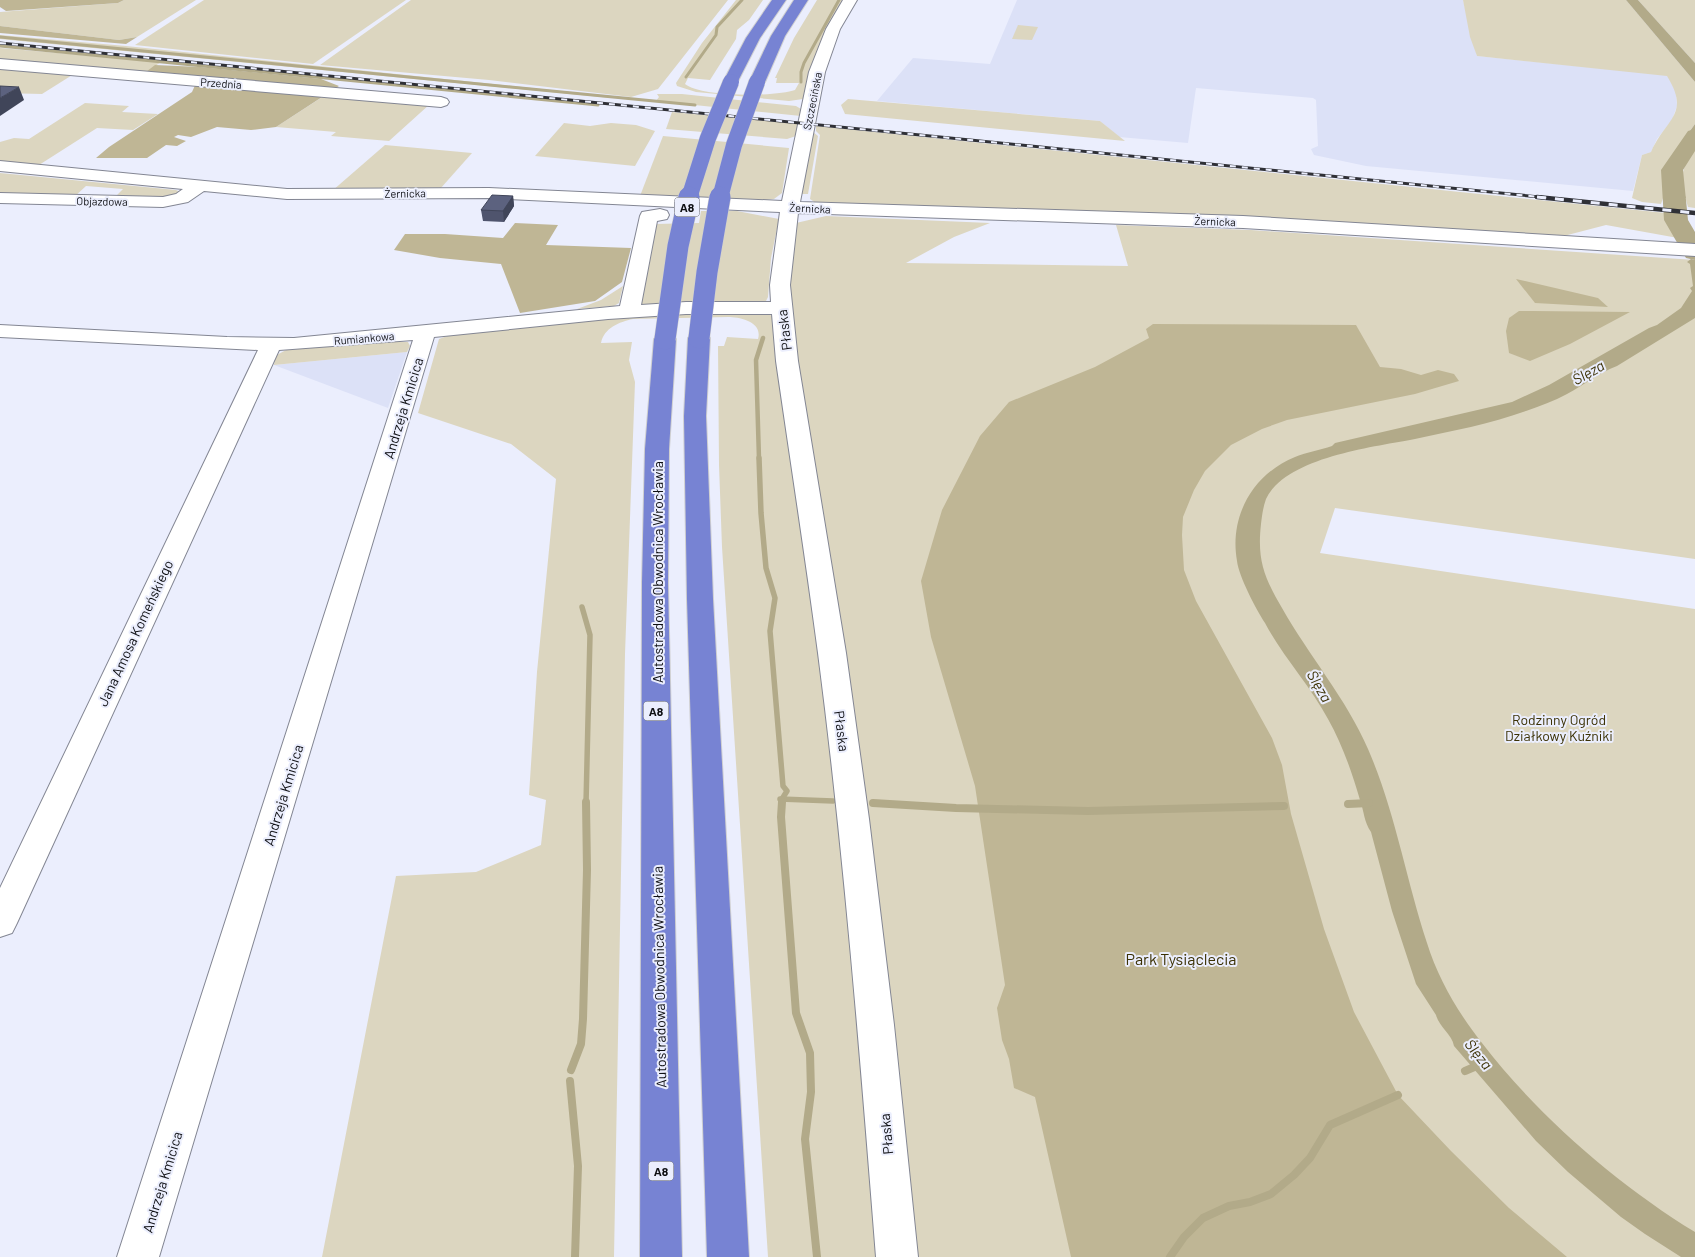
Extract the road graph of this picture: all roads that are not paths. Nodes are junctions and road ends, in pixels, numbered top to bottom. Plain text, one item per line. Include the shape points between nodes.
1 (779, 0) edge
2 (801, 0) edge
3 (850, 0) edge
4 (0, 64) edge
5 (441, 102) dead end
6 (0, 166) edge
7 (200, 186) junction
8 (0, 198) edge
9 (790, 207) junction
10 (654, 216) dead end
11 (1695, 250) edge
12 (781, 308) junction
13 (629, 312) junction
14 (0, 331) edge
15 (423, 332) junction
16 (272, 344) junction
17 (0, 923) edge
18 (138, 1257) edge
19 (661, 1257) edge
20 (728, 1257) edge
21 (897, 1257) edge

1 - 19 highway, Autostradowa Obwodnica Wrocławia / A8, bridge via 753,38 706,141 686,209 665,339 657,449 655,583
2 - 20 highway, A8, bridge via 778,36 734,140 716,209 699,338 695,416 699,590
3 - 9 street, Szczecińska via 833,29 817,72
4 - 5 street, Przednia
6 - 7 street, Żernicka
7 - 8 street, Objazdowa via 182,198 168,201
7 - 9 street, Żernicka via 287,194 489,193
9 - 11 street, Żernicka via 1243,222
9 - 12 street, Płaska via 782,260
10 - 13 street
12 - 13 street, Rumiankowa
12 - 21 street, Płaska via 831,644 853,819
13 - 15 street, Rumiankowa
14 - 16 street, Rumiankowa
15 - 16 street, Rumiankowa
15 - 18 street, Andrzeja Kmicica via 424,340
16 - 17 street, Jana Amosa Komeńskiego

